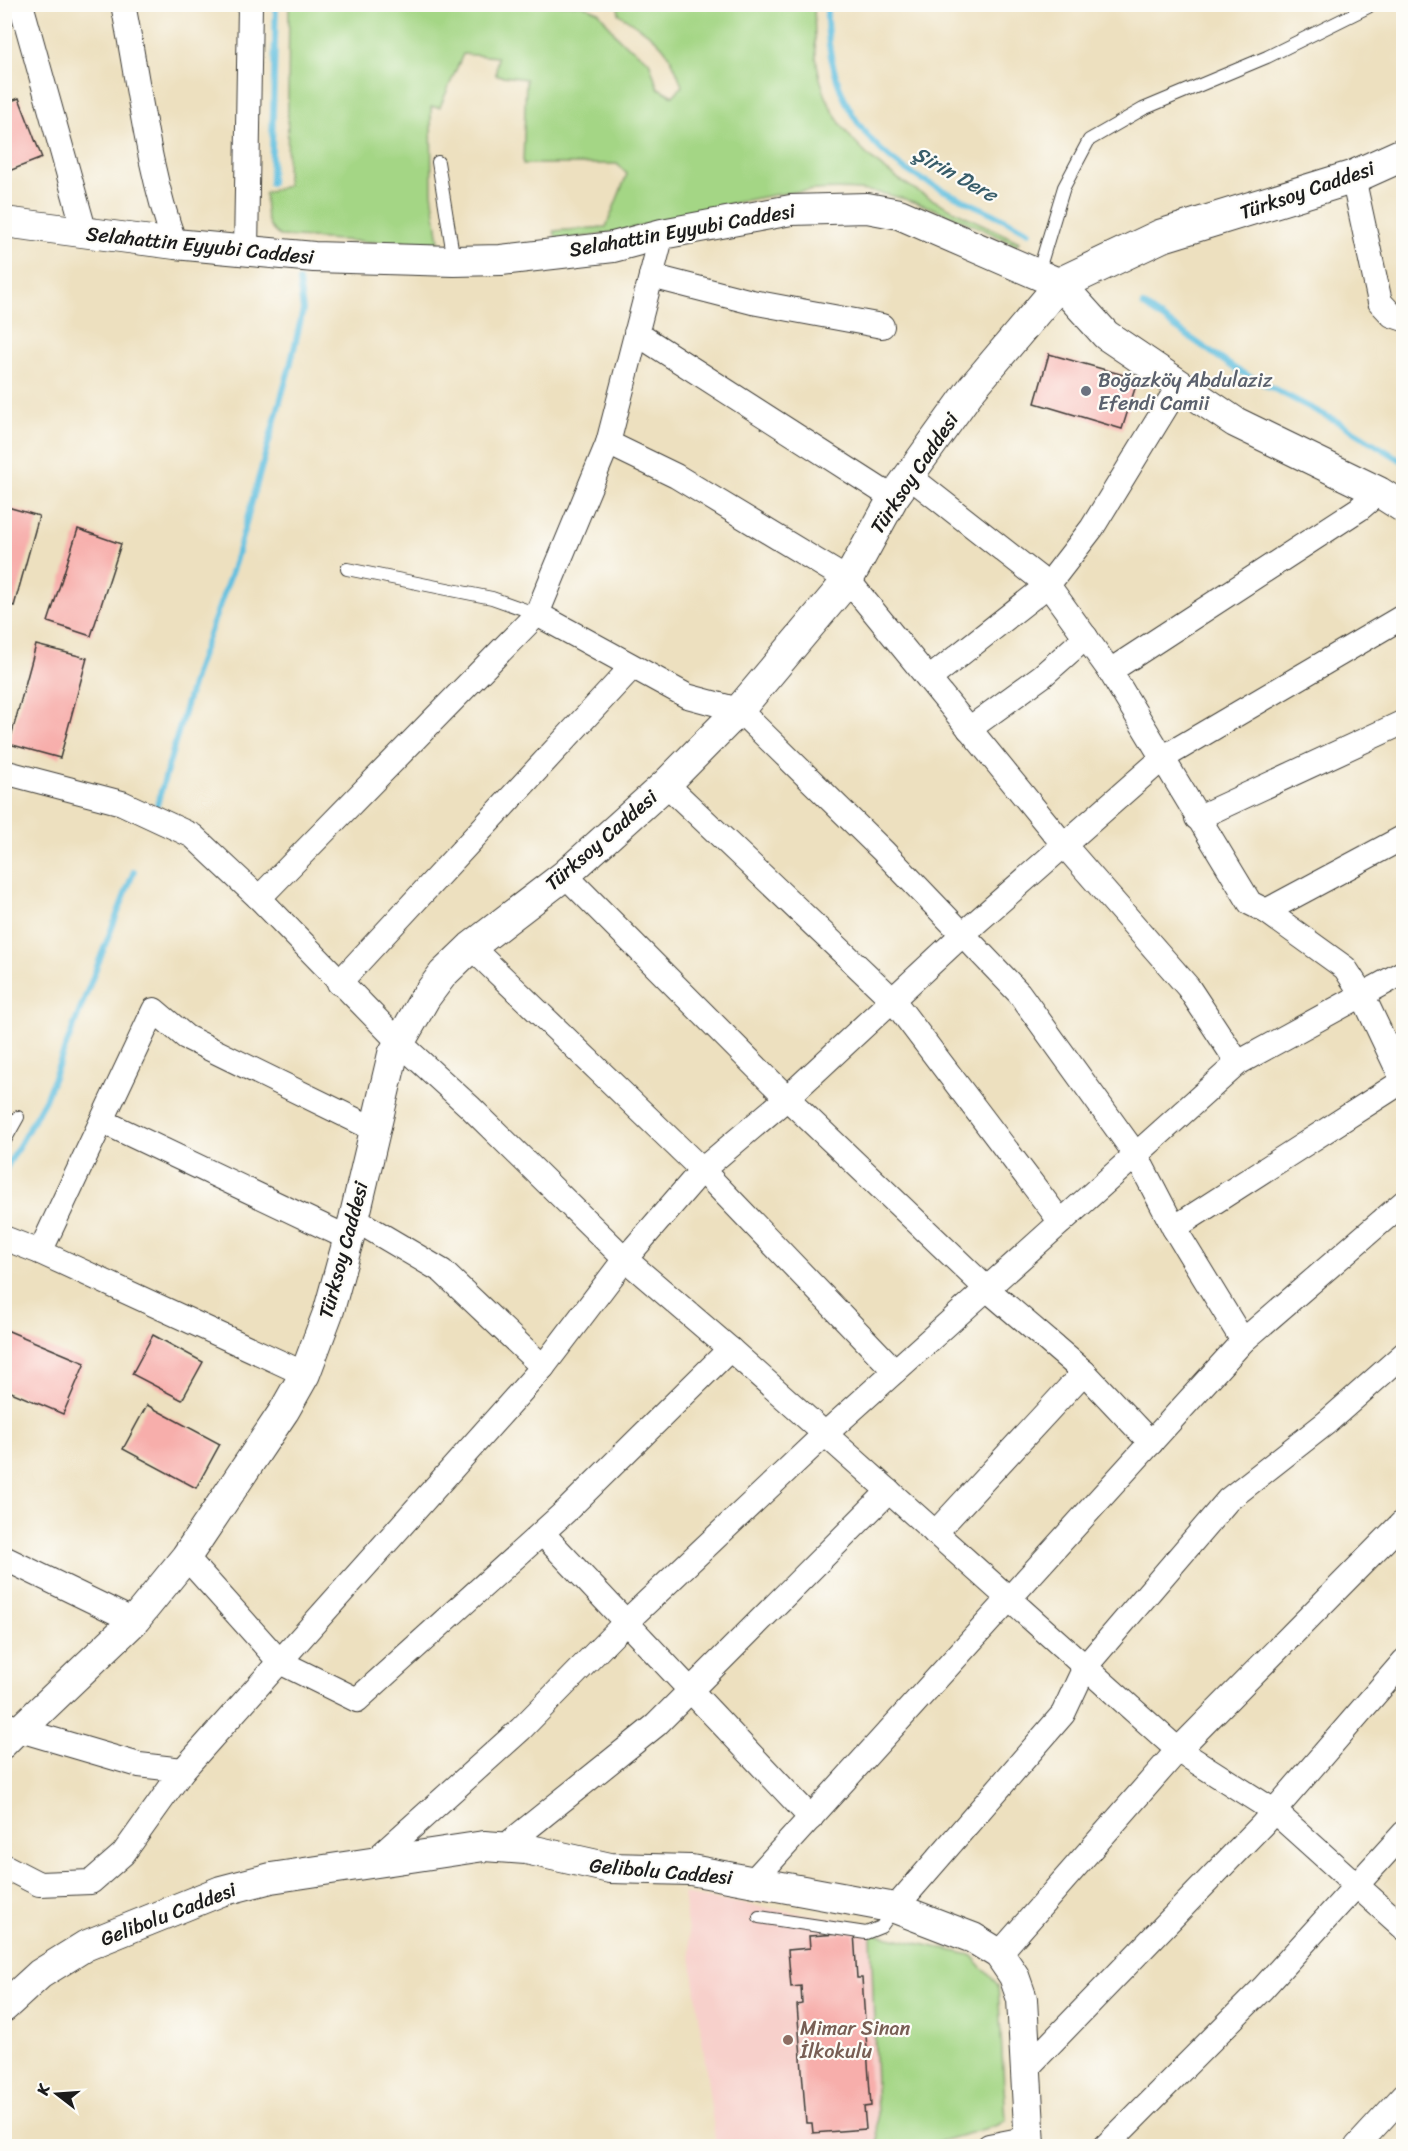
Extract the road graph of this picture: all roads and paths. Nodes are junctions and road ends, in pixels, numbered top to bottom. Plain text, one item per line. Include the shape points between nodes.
1 (21, 4) edge
2 (123, 4) edge
3 (250, 4) edge
4 (1368, 7) dead end
5 (1404, 154) edge
6 (438, 162) dead end
7 (1353, 177) junction
8 (4, 222) edge
9 (86, 233) junction
10 (662, 234) junction
11 (175, 244) junction
12 (246, 250) junction
13 (454, 261) junction
14 (651, 276) junction
15 (1049, 278) junction
16 (1404, 319) edge
17 (882, 326) dead end
18 (636, 333) junction
19 (1180, 384) junction
20 (608, 443) junction
21 (901, 487) junction
22 (1391, 500) edge
23 (347, 569) dead end
24 (848, 580) junction
25 (1048, 585) junction
26 (537, 615) junction
27 (1404, 616) edge
28 (1086, 637) junction
29 (632, 667) junction
30 (1110, 671) junction
31 (928, 679) junction
32 (739, 710) junction
33 (1404, 722) edge
34 (969, 729) junction
35 (1164, 757) junction
36 (4, 772) edge
37 (666, 784) junction
38 (1197, 818) junction
39 (1404, 837) edge
40 (1064, 845) junction
41 (565, 875) junction
42 (259, 898) junction
43 (1266, 911) junction
44 (963, 934) junction
45 (471, 947) junction
46 (1404, 972) edge
47 (339, 983) junction
48 (1362, 994) junction
49 (893, 999) junction
50 (399, 1042) junction
51 (1398, 1057) edge
52 (1238, 1063) junction
53 (1403, 1082) edge
54 (787, 1098) junction
55 (18, 1117) dead end
56 (102, 1121) junction
57 (374, 1129) junction
58 (4, 1142) edge
59 (1136, 1155) junction
60 (702, 1170) junction
61 (1404, 1202) edge
62 (1061, 1222) junction
63 (351, 1228) junction
64 (1174, 1228) junction
65 (4, 1238) edge
66 (40, 1252) junction
67 (625, 1259) junction
68 (987, 1289) junction
69 (1243, 1341) junction
70 (730, 1349) junction
71 (1404, 1354) edge
72 (543, 1367) junction
73 (896, 1371) junction
74 (1084, 1372) junction
75 (305, 1374) junction
76 (825, 1434) junction
77 (1151, 1443) junction
78 (889, 1491) junction
79 (1404, 1521) edge
80 (542, 1533) junction
81 (935, 1533) junction
82 (186, 1557) junction
83 (4, 1558) edge
84 (1010, 1600) junction
85 (134, 1622) junction
86 (626, 1622) junction
87 (1404, 1661) edge
88 (280, 1662) junction
89 (1085, 1667) junction
90 (690, 1690) junction
91 (10, 1733) edge
92 (1178, 1750) junction
93 (183, 1770) junction
94 (1274, 1812) junction
95 (811, 1818) junction
96 (1404, 1833) edge
97 (504, 1846) junction
98 (372, 1863) junction
99 (4, 1866) edge
100 (754, 1880) junction
101 (1357, 1885) junction
102 (895, 1908) junction
103 (759, 1917) dead end
104 (1404, 1928) edge
105 (999, 1954) junction
106 (4, 2007) edge
107 (1024, 2071) junction
108 (1404, 2095) edge
109 (1030, 2142) edge
110 (989, 2146) edge
111 (1106, 2146) edge
112 (1357, 2146) edge

1 - 9 street
2 - 11 street via 150,152
3 - 12 street
4 - 15 lane via 1267,57 1143,109 1089,140 1064,187
5 - 7 main road, Türksoy Caddesi
6 - 13 lane
7 - 15 main road, Türksoy Caddesi via 1161,236
7 - 16 street via 1380,302 1392,315
8 - 9 street, Selahattin Eyyubi Caddesi
9 - 11 street, Selahattin Eyyubi Caddesi
10 - 13 street, Selahattin Eyyubi Caddesi via 613,247 501,260
10 - 14 street
10 - 15 street, Selahattin Eyyubi Caddesi via 791,210 867,208 899,214
11 - 12 street, Selahattin Eyyubi Caddesi
12 - 13 street, Selahattin Eyyubi Caddesi via 314,257
14 - 17 street via 752,302
14 - 18 street
15 - 19 street via 1106,335
15 - 21 street, Türksoy Caddesi
18 - 20 street
18 - 21 street
19 - 22 street via 1235,422
19 - 25 street via 1092,528
20 - 24 street via 676,477
20 - 26 street
21 - 24 street, Türksoy Caddesi
21 - 25 street
22 - 30 street via 1359,509
23 - 26 lane via 492,598
24 - 31 street
24 - 32 street, Türksoy Caddesi
25 - 28 street
25 - 31 street
26 - 29 street
26 - 42 street
27 - 35 street
28 - 30 street
28 - 34 street via 1042,676
29 - 32 street via 687,696
29 - 47 street
30 - 35 street
31 - 34 street
32 - 37 street, Türksoy Caddesi
32 - 44 street
33 - 38 street
34 - 40 street
35 - 38 street
35 - 40 street
36 - 42 street via 122,803 193,836
37 - 41 street, Türksoy Caddesi
37 - 49 street
38 - 43 street via 1250,903
39 - 43 street
40 - 44 street
40 - 52 street via 1188,987
41 - 45 street, Türksoy Caddesi
41 - 54 street
42 - 47 street
43 - 48 street via 1345,968
44 - 49 street
44 - 59 street via 1019,993
45 - 50 street, Türksoy Caddesi via 443,974
45 - 60 street
46 - 48 street
47 - 50 street
48 - 51 street
48 - 52 street
49 - 54 street
49 - 62 street
50 - 57 street, Türksoy Caddesi
50 - 67 street
51 - 53 street
52 - 59 street
53 - 64 street
54 - 60 street
54 - 68 street
55 - 58 lane
56 - 57 street via 154,1010 186,1037
56 - 63 street
56 - 66 street
57 - 63 street, Türksoy Caddesi
59 - 62 street
59 - 64 street
60 - 67 street
60 - 73 street
61 - 69 street
62 - 68 street
63 - 72 street via 442,1271
63 - 75 street, Türksoy Caddesi
64 - 69 street
65 - 66 street
66 - 75 street
67 - 70 street
67 - 72 street
68 - 73 street
68 - 74 street
69 - 77 street
70 - 76 street
70 - 80 street
71 - 89 street via 1326,1423 1228,1500
72 - 88 street
73 - 76 street
74 - 77 street
74 - 81 street
75 - 82 street, Türksoy Caddesi via 284,1412
76 - 78 street
76 - 86 street
77 - 84 street
78 - 81 street
78 - 90 street
79 - 92 street
80 - 86 street
80 - 88 street via 357,1700
81 - 84 street
82 - 85 street, Türksoy Caddesi
82 - 88 street
83 - 85 street
84 - 89 street
84 - 95 street
85 - 91 street, Türksoy Caddesi
86 - 90 street
86 - 98 street via 521,1729
87 - 94 street
88 - 93 street
89 - 92 street
89 - 102 street via 1063,1714
90 - 95 street
90 - 97 street via 656,1725
91 - 93 street via 139,1766
92 - 94 street
92 - 105 street
93 - 99 street via 123,1854 92,1882 39,1884
94 - 101 street
94 - 107 street
95 - 100 street
96 - 101 street
97 - 98 street, Gelibolu Caddesi
97 - 100 street, Gelibolu Caddesi via 610,1868 691,1870
98 - 106 street, Gelibolu Caddesi via 271,1878 177,1908 57,1962
100 - 102 street, Gelibolu Caddesi
101 - 104 street
101 - 111 street via 1263,1988
102 - 103 lane via 881,1927 866,1933
102 - 105 street, Gelibolu Caddesi via 974,1938
105 - 107 street, Gelibolu Caddesi via 1014,1976 1022,1999
107 - 109 street, Gelibolu Caddesi
108 - 112 street
109 - 110 street

